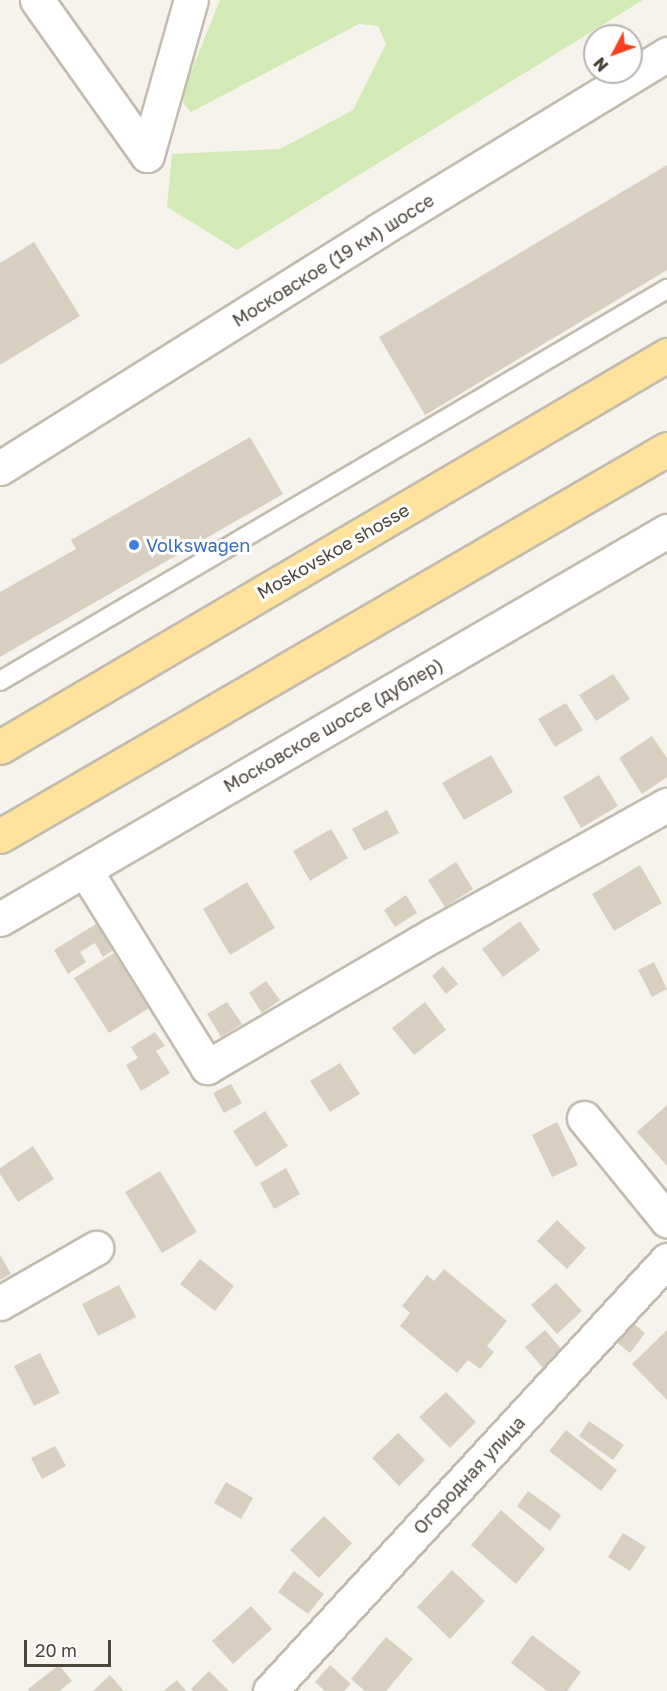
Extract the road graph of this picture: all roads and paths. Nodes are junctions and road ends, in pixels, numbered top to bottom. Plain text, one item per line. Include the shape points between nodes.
1 (37, 0) edge
2 (191, 0) edge
3 (667, 54) edge
4 (667, 289) edge
5 (667, 355) edge
6 (667, 449) edge
7 (0, 468) edge
8 (667, 531) edge
9 (0, 681) edge
10 (0, 747) edge
11 (667, 805) edge
12 (0, 836) edge
13 (85, 870) junction
14 (0, 919) edge
15 (584, 1118) dead end
16 (667, 1220) edge
17 (96, 1248) dead end
18 (667, 1260) edge
19 (0, 1303) edge
20 (270, 1691) edge

1 - 2 street via 147,155
3 - 7 street, Московское (19 км) шоссе
4 - 9 lane
5 - 10 main road, Moskovskoe shosse
6 - 12 main road
8 - 13 street, Московское шоссе (дублер)
11 - 13 street via 207,1067
13 - 14 street, Московское шоссе (дублер)
15 - 16 street
17 - 19 street
18 - 20 street, Огородная улица

